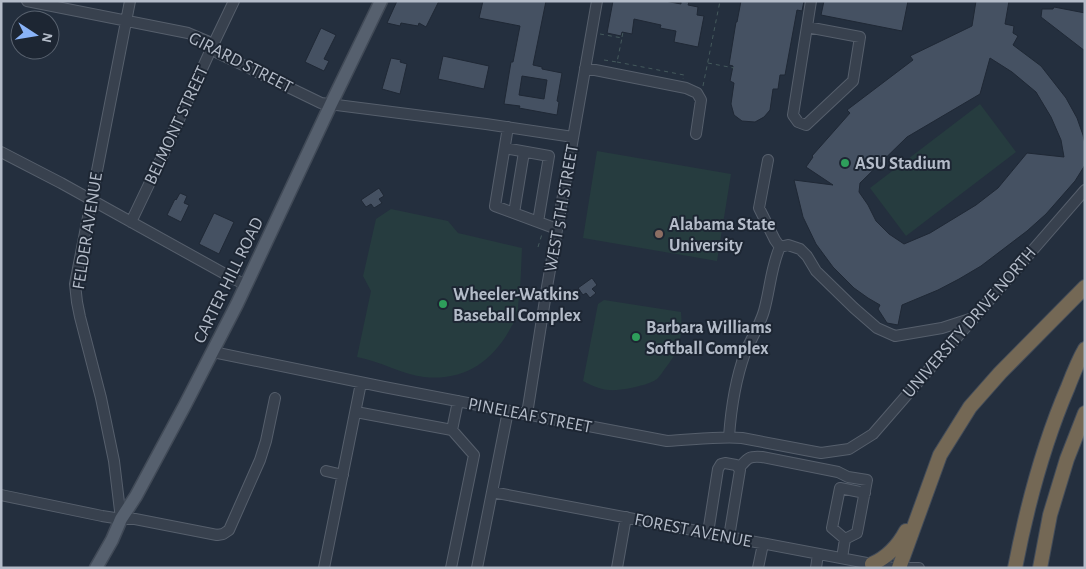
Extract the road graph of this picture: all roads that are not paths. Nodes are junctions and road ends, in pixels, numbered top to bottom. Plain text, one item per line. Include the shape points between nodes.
1 (27, 1) edge
2 (130, 1) edge
3 (234, 1) edge
4 (381, 1) edge
5 (597, 1) edge
6 (811, 1) edge
7 (126, 20) junction
8 (807, 27) junction
9 (212, 47) junction
10 (585, 68) junction
11 (331, 104) junction
12 (508, 127) junction
13 (696, 134) dead end
14 (573, 137) junction
15 (505, 148) junction
16 (1, 152) edge
17 (524, 152) junction
18 (768, 160) dead end
19 (1085, 190) edge
20 (91, 200) junction
21 (514, 213) junction
22 (131, 222) junction
23 (538, 222) junction
24 (557, 229) junction
25 (780, 247) junction
26 (246, 285) junction
27 (1085, 288) edge
28 (974, 317) junction
29 (1085, 349) edge
30 (213, 352) junction
31 (361, 383) junction
32 (275, 398) dead end
33 (458, 401) junction
34 (508, 411) junction
35 (356, 412) junction
36 (1085, 413) edge
37 (527, 414) junction
38 (452, 430) junction
39 (729, 437) junction
40 (849, 449) joint
41 (739, 468) junction
42 (326, 471) dead end
43 (343, 475) junction
44 (492, 492) junction
45 (865, 493) junction
46 (1, 495) edge
47 (921, 507) junction
48 (626, 517) junction
49 (120, 518) junction
50 (708, 533) junction
51 (729, 537) junction
52 (845, 539) junction
53 (763, 544) junction
54 (818, 554) junction
55 (846, 562) edge
56 (872, 564) junction
57 (96, 568) edge
58 (324, 568) edge
59 (451, 568) edge
60 (477, 568) edge
61 (617, 568) edge
62 (758, 568) edge
63 (816, 568) edge
64 (893, 568) edge
65 (899, 568) edge
66 (905, 568) edge
67 (919, 568) edge
68 (1015, 568) edge
69 (1040, 568) edge

1 - 7 street, GIRARD STREET
2 - 7 street, FELDER AVENUE
3 - 9 street, BELMONT STREET
4 - 11 main road, CARTER HILL ROAD
5 - 10 street, WEST 5TH STREET
6 - 8 street
7 - 9 street, GIRARD STREET via 188,33 207,41
7 - 20 street, FELDER AVENUE
8 - 8 street via 793,115 798,122 806,124 852,81 860,37
9 - 11 street, GIRARD STREET via 218,53 312,99
9 - 22 street, BELMONT STREET
10 - 13 street via 697,93 702,100
10 - 14 street, WEST 5TH STREET
11 - 12 street, GIRARD STREET
11 - 26 main road, CARTER HILL ROAD
12 - 14 street, GIRARD STREET
12 - 15 street
14 - 24 street, WEST 5TH STREET
15 - 17 street
15 - 21 street via 495,206
16 - 20 street
17 - 21 street
17 - 23 street via 549,156
18 - 25 street via 759,208
19 - 28 street, UNIVERSITY DRIVE NORTH
20 - 22 street
20 - 49 street, FELDER AVENUE via 76,290 109,433
21 - 23 street
22 - 26 street
23 - 24 street
24 - 37 street, WEST 5TH STREET
25 - 28 street via 788,245 800,249 816,271 854,308 877,328 895,336 942,328
25 - 39 street via 775,256 763,313 737,377
26 - 30 main road, CARTER HILL ROAD
27 - 47 highway via 970,407 940,455
28 - 40 street, UNIVERSITY DRIVE NORTH via 873,434
29 - 68 highway via 1056,415 1038,470
30 - 31 street, PINELEAF STREET
30 - 49 main road, CARTER HILL ROAD via 136,496
31 - 33 street, PINELEAF STREET
31 - 35 street
32 - 49 street via 260,460 227,532 217,534
33 - 34 street, PINELEAF STREET
33 - 38 street
34 - 37 street, PINELEAF STREET
34 - 44 street
35 - 38 street
35 - 43 street
36 - 69 highway via 1050,515
37 - 39 street, PINELEAF STREET via 667,441
38 - 59 street via 474,455
39 - 40 street, PINELEAF STREET via 820,453
41 - 45 street via 752,456 779,460 867,480
41 - 50 street via 725,462 718,470
41 - 51 street
42 - 43 street
43 - 58 street
44 - 48 street, FOREST AVENUE
44 - 60 street
45 - 52 street via 857,533
45 - 52 street via 840,488 832,528
46 - 49 street
47 - 56 highway via 899,544 890,554
47 - 65 highway
48 - 50 street, FOREST AVENUE
48 - 61 street
49 - 57 main road, CARTER HILL ROAD
50 - 51 street, FOREST AVENUE
51 - 53 street, FOREST AVENUE
52 - 55 street
53 - 54 street, FOREST AVENUE
53 - 62 street
54 - 55 street, FOREST AVENUE
54 - 63 street
55 - 56 street, FOREST AVENUE
56 - 64 street, FOREST AVENUE
66 - 67 street

